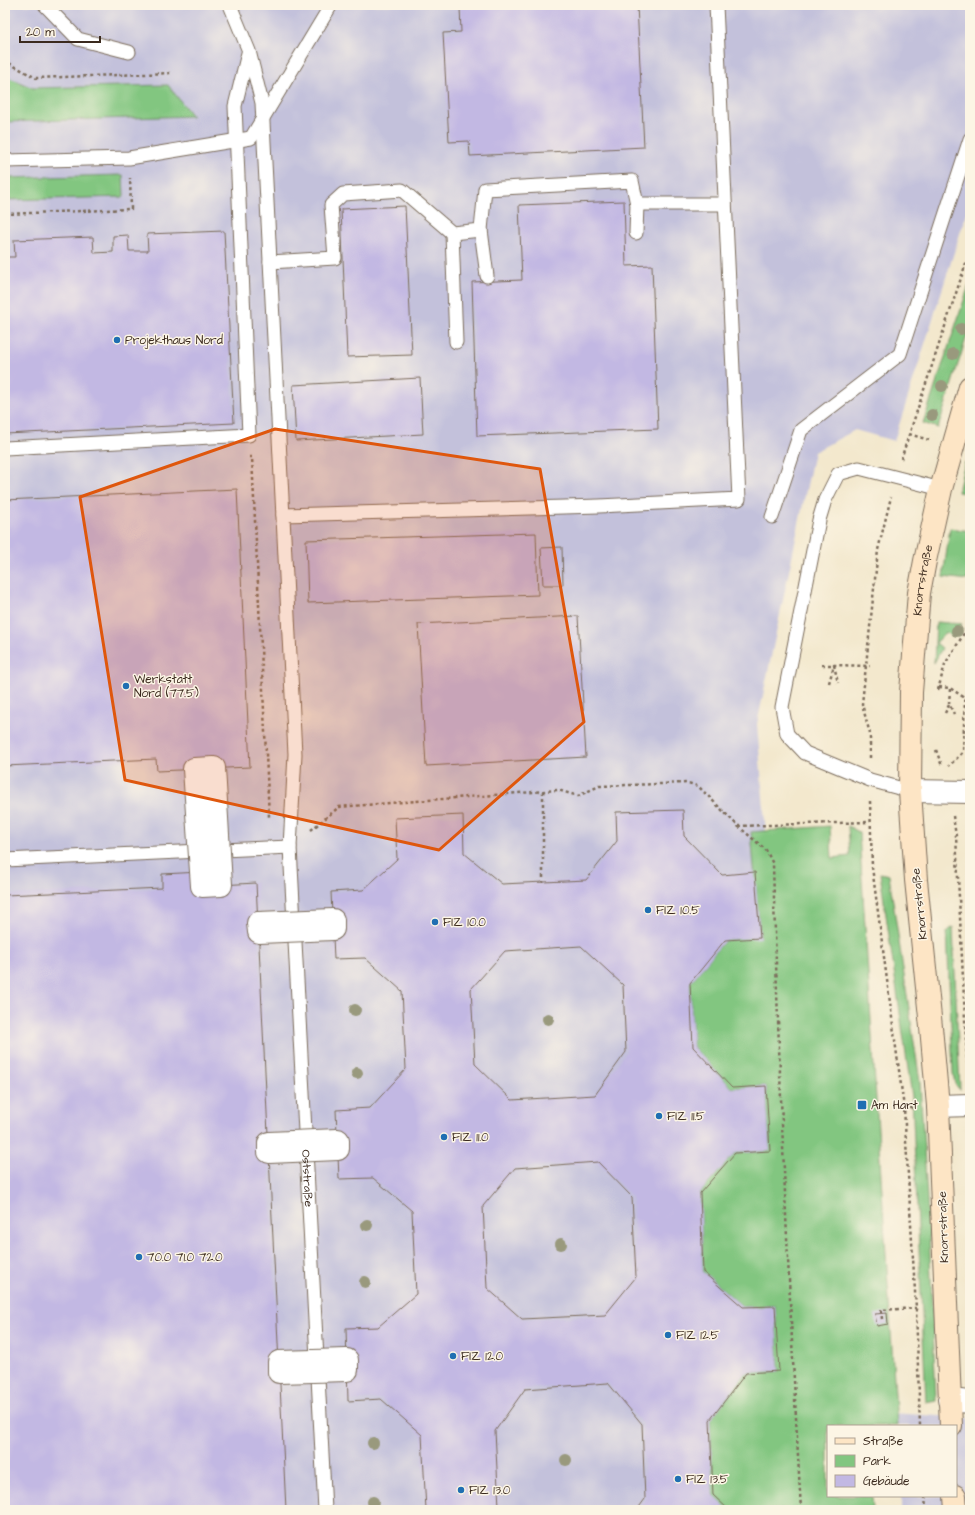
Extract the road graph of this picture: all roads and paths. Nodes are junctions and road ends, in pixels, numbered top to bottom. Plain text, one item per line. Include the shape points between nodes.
1 (45, 5) edge
2 (230, 5) edge
3 (331, 5) edge
4 (716, 5) edge
5 (249, 51) junction
6 (129, 52) dead end
7 (5, 59) edge
8 (172, 73) dead end
9 (970, 139) edge
10 (128, 158) junction
11 (5, 161) edge
12 (637, 204) junction
13 (725, 204) junction
14 (5, 214) edge
15 (481, 230) junction
16 (452, 233) junction
17 (636, 233) dead end
18 (970, 251) edge
19 (270, 262) junction
20 (487, 276) dead end
21 (456, 342) dead end
22 (970, 387) edge
23 (5, 448) edge
24 (244, 457) dead end
25 (896, 477) junction
26 (942, 489) junction
27 (283, 515) junction
28 (772, 517) dead end
29 (970, 616) edge
30 (822, 665) dead end
31 (834, 665) junction
32 (865, 665) junction
33 (870, 666) dead end
34 (829, 683) dead end
35 (838, 683) dead end
36 (950, 688) junction
37 (950, 704) junction
38 (945, 714) dead end
39 (954, 714) dead end
40 (937, 752) dead end
41 (870, 780) junction
42 (946, 781) junction
43 (543, 790) junction
44 (910, 790) junction
45 (970, 792) edge
46 (870, 822) junction
47 (738, 826) junction
48 (290, 847) junction
49 (271, 848) junction
50 (5, 860) edge
51 (543, 883) dead end
52 (970, 1105) edge
53 (938, 1106) junction
54 (916, 1308) junction
55 (882, 1319) dead end
56 (960, 1401) edge
57 (920, 1425) edge
58 (951, 1425) edge
59 (926, 1497) edge
60 (955, 1497) edge
61 (325, 1510) edge
62 (801, 1510) edge
63 (926, 1510) edge
64 (956, 1510) edge

1 - 6 lane via 78,39
2 - 5 lane, Oststraße
3 - 10 lane via 251,138
4 - 13 lane
5 - 19 lane, Oststraße via 262,104
5 - 23 lane via 235,106 249,435
7 - 8 path via 36,78
9 - 28 lane via 900,354 801,430
10 - 11 lane
10 - 14 path via 131,209
12 - 13 lane
12 - 15 lane via 632,182 484,188
12 - 17 lane
13 - 27 lane via 739,499 599,506
15 - 16 lane
15 - 20 lane
16 - 19 lane via 402,190 343,194 331,205 335,258
16 - 21 lane
18 - 25 path
19 - 27 lane, Oststraße
22 - 26 street, Knorrstraße
24 - 49 path via 252,457
25 - 26 lane
25 - 32 path via 878,550
25 - 41 lane via 859,468 838,474 825,500 782,707 787,734 805,753
26 - 44 street, Knorrstraße via 919,593 911,692
27 - 48 lane, Oststraße via 295,754
29 - 36 path via 966,632 945,664 938,687
30 - 31 path
31 - 32 path
31 - 34 path
31 - 35 path
32 - 33 path
32 - 41 path via 862,704 870,734
36 - 37 path
36 - 42 path via 966,698 963,752
37 - 38 path
37 - 39 path
40 - 42 path
41 - 44 lane
41 - 46 path
42 - 44 street
42 - 45 street
42 - 52 path via 956,836
43 - 47 path via 558,790 578,796 598,786 688,783 698,786
43 - 48 path via 339,807
43 - 51 path
44 - 53 street, Knorrstraße
46 - 47 path
46 - 54 path via 872,867 904,1108
47 - 62 path via 766,850 773,864 778,1050
48 - 49 lane
48 - 61 lane, Oststraße
49 - 50 lane
52 - 53 street
53 - 56 street, Knorrstraße
54 - 55 path via 881,1310
54 - 57 path
56 - 58 street, Knorrstraße
59 - 63 path
60 - 64 street

